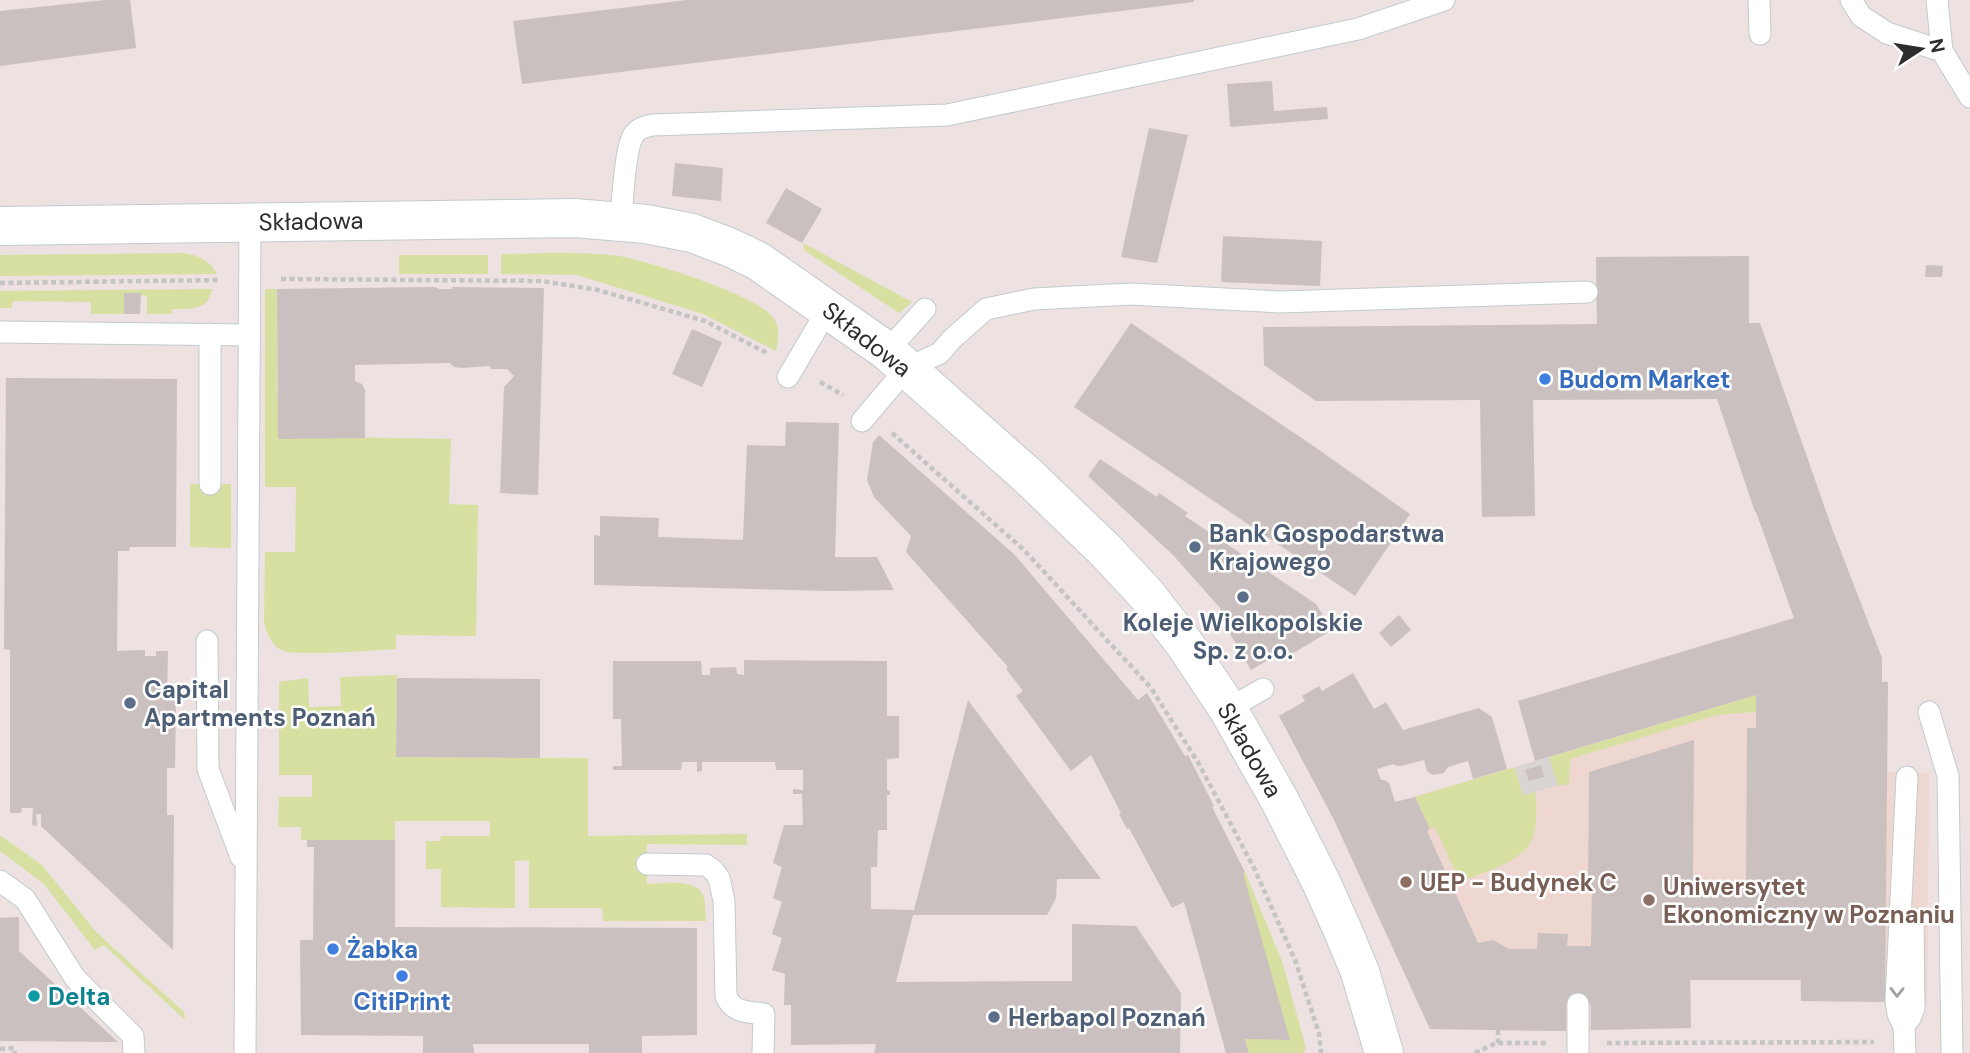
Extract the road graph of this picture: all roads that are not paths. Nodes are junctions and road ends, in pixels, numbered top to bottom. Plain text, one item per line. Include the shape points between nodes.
1 (1444, 0) edge
2 (1759, 0) edge
3 (1851, 0) edge
4 (1937, 0) edge
5 (1760, 34) dead end
6 (1942, 51) junction
7 (1970, 97) edge
8 (250, 222) junction
9 (621, 222) junction
10 (0, 226) edge
11 (1587, 292) dead end
12 (828, 309) junction
13 (925, 309) dead end
14 (0, 332) edge
15 (211, 334) junction
16 (249, 335) junction
17 (896, 360) junction
18 (791, 372) road end
19 (866, 417) road end
20 (210, 484) dead end
21 (207, 641) dead end
22 (1263, 689) dead end
23 (1228, 709) junction
24 (1929, 712) dead end
25 (647, 864) dead end
26 (245, 869) junction
27 (0, 881) edge
28 (1578, 1004) dead end
29 (1905, 1040) edge
30 (1578, 1048) edge
31 (134, 1053) edge
32 (245, 1053) edge
33 (763, 1053) edge
34 (1384, 1053) edge
35 (1952, 1053) edge

1 - 9 lane via 1358,29 947,115 640,128 631,138
2 - 5 lane
3 - 6 lane via 1861,16 1887,33
4 - 6 lane
6 - 7 lane
8 - 9 street, Składowa via 574,218
8 - 10 street, Składowa
8 - 16 lane
9 - 12 street, Składowa via 667,227 729,247 758,261
11 - 17 lane via 1280,302 1131,294 1034,299 986,309 940,353
12 - 17 street, Składowa
12 - 18 lane
13 - 17 lane
14 - 15 lane
15 - 16 lane
15 - 20 lane
16 - 26 lane
17 - 19 lane
17 - 23 street, Składowa via 1027,475 1127,572 1184,643
21 - 26 lane via 208,769
22 - 23 lane
23 - 34 street, Składowa via 1327,894 1360,972
24 - 35 lane via 1948,776
25 - 33 lane via 706,864 715,871 724,901 726,996 742,1012 764,1014
26 - 32 lane
27 - 31 lane via 25,899 75,978 133,1036
28 - 30 lane
29 -> 29 lane via 1914,1008 1915,969 1907,777 1896,1001

